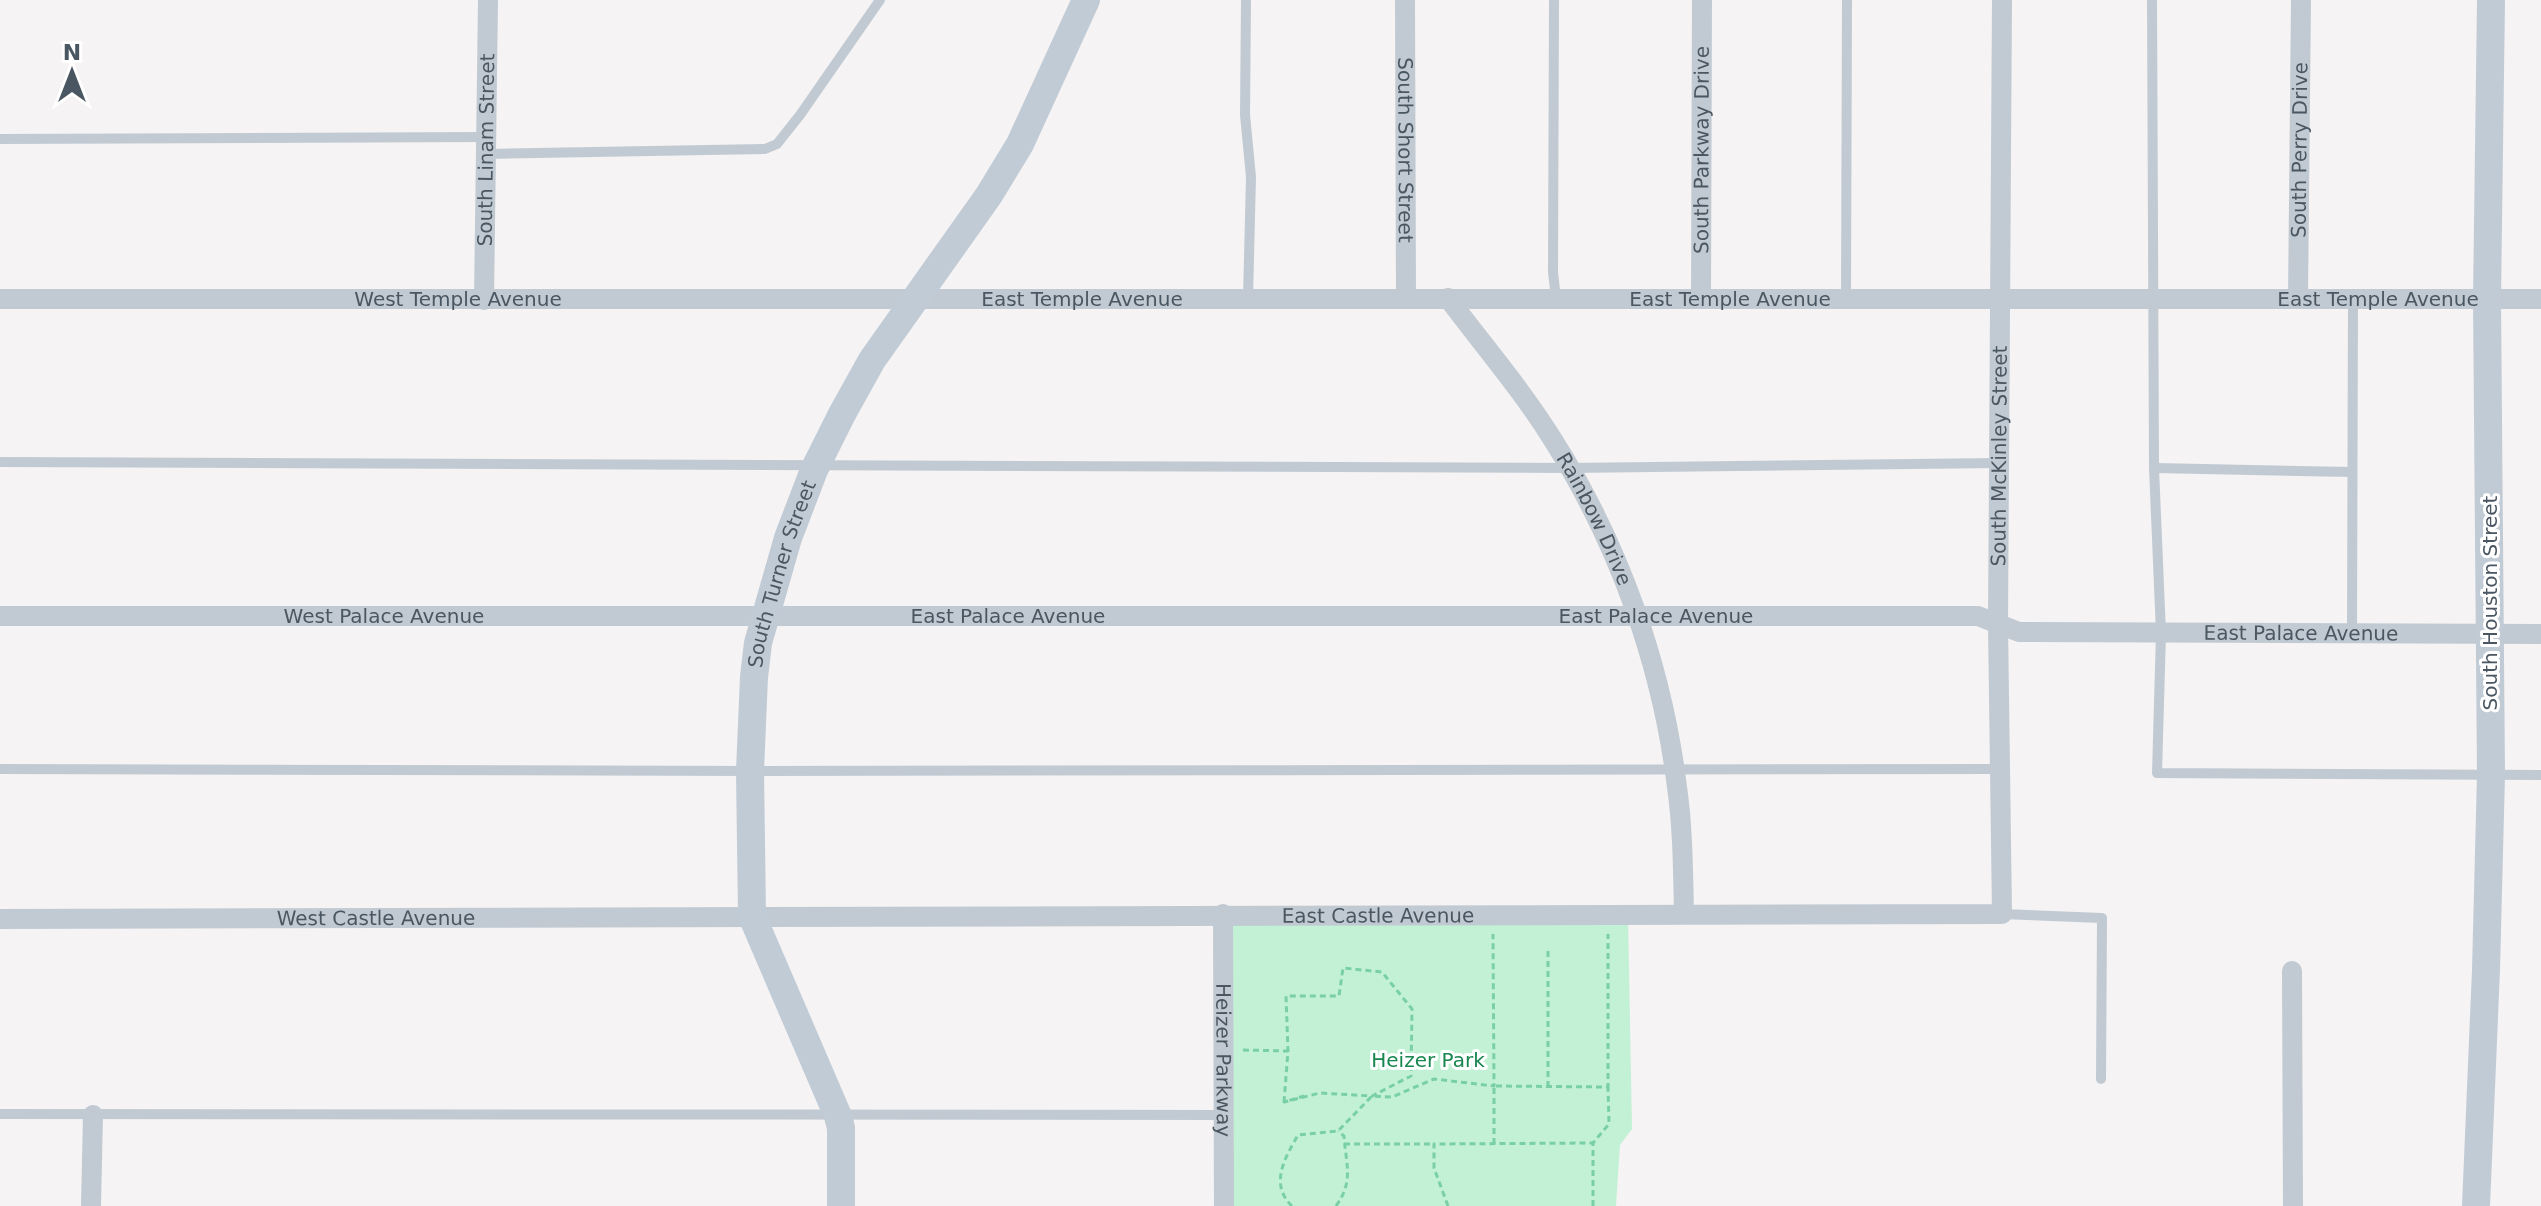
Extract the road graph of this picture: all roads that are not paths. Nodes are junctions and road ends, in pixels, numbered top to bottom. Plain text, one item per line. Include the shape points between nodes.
1 (488, 0) edge
2 (880, 0) edge
3 (1086, 0) edge
4 (1246, 0) edge
5 (1405, 0) edge
6 (1554, 0) edge
7 (1702, 0) edge
8 (1847, 0) edge
9 (2002, 0) edge
10 (2152, 0) edge
11 (2301, 0) edge
12 (2491, 0) edge
13 (0, 139) edge
14 (486, 145) junction
15 (1248, 298) junction
16 (1406, 298) junction
17 (1448, 298) junction
18 (1701, 298) junction
19 (2298, 298) junction
20 (2353, 298) junction
21 (0, 299) edge
22 (917, 299) junction
23 (1556, 299) junction
24 (1846, 299) junction
25 (2002, 299) junction
26 (2153, 299) junction
27 (2487, 299) junction
28 (2541, 299) edge
29 (484, 300) junction
30 (0, 462) edge
31 (818, 463) junction
32 (2000, 463) junction
33 (1569, 468) junction
34 (2154, 468) junction
35 (2352, 472) junction
36 (767, 615) junction
37 (1637, 615) junction
38 (0, 616) edge
39 (1998, 624) junction
40 (2161, 633) junction
41 (2352, 633) junction
42 (2491, 634) junction
43 (2541, 634) edge
44 (0, 769) edge
45 (2000, 769) junction
46 (750, 771) junction
47 (1675, 771) junction
48 (2491, 775) junction
49 (2541, 775) edge
50 (1223, 914) junction
51 (1684, 914) junction
52 (2002, 914) junction
53 (752, 916) junction
54 (0, 919) edge
55 (2292, 971) dead end
56 (2101, 1079) dead end
57 (0, 1114) edge
58 (93, 1115) junction
59 (1224, 1115) junction
60 (838, 1116) junction
61 (91, 1206) edge
62 (841, 1206) edge
63 (1224, 1206) edge
64 (2293, 1206) edge
65 (2476, 1206) edge

1 - 14 street, South Linam Street
2 - 14 lane via 800,115 777,144 765,149
3 - 22 main road, South Turner Street via 1020,144
4 - 15 lane
5 - 16 street, South Short Street
6 - 23 lane
7 - 18 street, South Parkway Drive
8 - 24 lane
9 - 25 street, South McKinley Street
10 - 26 lane
11 - 19 street, South Perry Drive
12 - 27 main road, South Houston Street
13 - 14 lane
14 - 29 street, South Linam Street
15 - 16 street, East Temple Avenue
15 - 22 street, East Temple Avenue
16 - 17 street, East Temple Avenue
17 - 23 street, East Temple Avenue
17 - 33 street, Rainbow Drive
18 - 23 street, East Temple Avenue
18 - 24 street, East Temple Avenue
19 - 20 street, East Temple Avenue
19 - 26 street, East Temple Avenue
20 - 27 street, East Temple Avenue
20 - 35 lane
21 - 29 street, West Temple Avenue
22 - 29 street, West Temple Avenue
22 - 31 main road, South Turner Street via 872,360
24 - 25 street, East Temple Avenue
25 - 26 street, East Temple Avenue
25 - 32 street, South McKinley Street
26 - 34 lane
27 - 28 street, East Temple Avenue
27 - 42 main road, South Houston Street
30 - 31 lane
31 - 33 lane
31 - 36 main road, South Turner Street via 788,538
32 - 33 lane
32 - 39 street, South McKinley Street
33 - 37 street, Rainbow Drive via 1608,541
34 - 35 lane
34 - 40 lane
35 - 41 lane
36 - 37 street, East Palace Avenue
36 - 38 street, West Palace Avenue
36 - 46 main road, South Turner Street via 754,677
37 - 39 street, East Palace Avenue via 1978,616
37 - 47 street, Rainbow Drive
39 - 40 street, East Palace Avenue via 2019,632
39 - 45 street, South McKinley Street
40 - 41 street, East Palace Avenue
40 - 48 lane via 2157,773
41 - 42 street, East Palace Avenue
42 - 43 street, East Palace Avenue
42 - 48 main road, South Houston Street
44 - 46 lane
45 - 47 lane
45 - 52 street, South McKinley Street
46 - 47 lane
46 - 53 main road, South Turner Street
47 - 51 street, Rainbow Drive
48 - 49 lane
48 - 65 main road, South Houston Street
50 - 51 street, East Castle Avenue
50 - 53 street, East Castle Avenue
50 - 59 street, Heizer Parkway
51 - 52 street, East Castle Avenue
52 - 56 lane via 2102,918
53 - 54 street, West Castle Avenue
53 - 60 main road, South Turner Street
55 - 64 street
57 - 58 lane
58 - 60 lane
58 - 61 street
59 - 60 lane
59 - 63 street, Heizer Parkway
60 - 62 main road, South Turner Street

